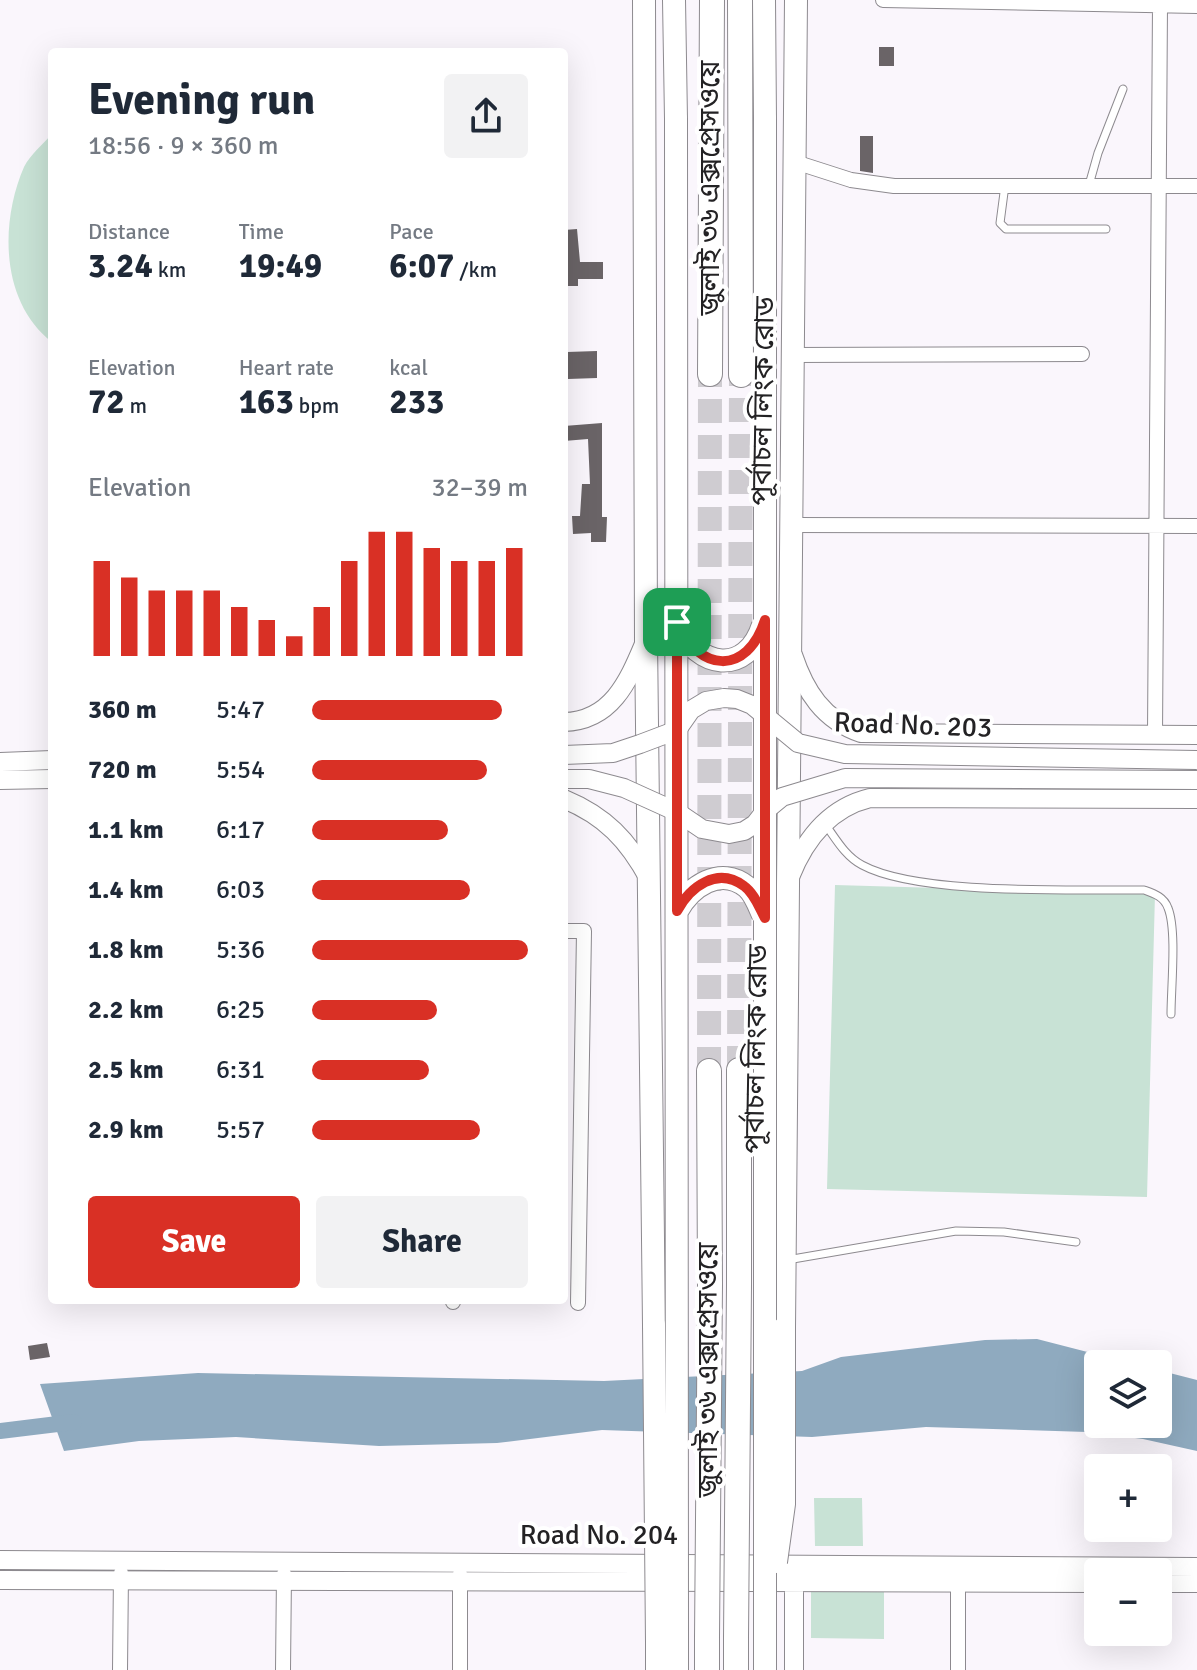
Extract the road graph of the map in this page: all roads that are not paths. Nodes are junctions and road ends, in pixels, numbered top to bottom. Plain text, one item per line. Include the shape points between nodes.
1 (644, 0) edge
2 (674, 0) edge
3 (712, 0) edge
4 (740, 0) edge
5 (764, 0) edge
6 (796, 0) edge
7 (883, 0) edge
8 (1086, 2) edge
9 (1160, 5) junction
10 (1197, 6) edge
11 (1123, 89) dead end
12 (795, 162) junction
13 (1005, 185) junction
14 (1089, 185) junction
15 (1159, 186) junction
16 (1197, 186) edge
17 (1106, 229) dead end
18 (1082, 354) dead end
19 (793, 355) junction
20 (710, 374) tunnel mouth
21 (741, 375) tunnel mouth
22 (791, 525) junction
23 (1156, 526) junction
24 (1197, 526) edge
25 (765, 620) junction
26 (677, 622) junction
27 (646, 639) junction
28 (789, 640) junction
29 (765, 716) junction
30 (568, 722) edge
31 (677, 730) junction
32 (1155, 735) junction
33 (1197, 735) edge
34 (568, 755) edge
35 (48, 760) edge
36 (1197, 760) edge
37 (0, 762) edge
38 (48, 779) edge
39 (568, 779) edge
40 (0, 780) edge
41 (1197, 780) edge
42 (1197, 799) edge
43 (568, 801) edge
44 (765, 811) junction
45 (677, 812) junction
46 (824, 822) junction
47 (649, 879) junction
48 (788, 884) junction
49 (677, 911) junction
50 (765, 918) junction
51 (568, 931) edge
52 (1171, 1014) dead end
53 (739, 1070) tunnel mouth
54 (709, 1071) tunnel mouth
55 (1076, 1242) dead end
56 (784, 1260) junction
57 (578, 1303) dead end
58 (0, 1560) edge
59 (121, 1561) junction
60 (1197, 1567) edge
61 (284, 1571) junction
62 (460, 1571) junction
63 (794, 1572) junction
64 (958, 1574) junction
65 (0, 1580) edge
66 (121, 1580) junction
67 (1084, 1582) edge
68 (1172, 1583) edge
69 (1197, 1583) edge
70 (765, 1625) junction
71 (667, 1642) junction
72 (120, 1670) edge
73 (283, 1670) edge
74 (460, 1670) edge
75 (657, 1670) edge
76 (677, 1670) edge
77 (707, 1670) edge
78 (736, 1670) edge
79 (765, 1670) edge
80 (794, 1670) edge
81 (958, 1670) edge

1 - 27 main road
2 - 26 main road, bridge
3 - 20 highway, জুলাই ৩৬ এক্সপ্রেসওয়ে
4 - 21 highway, জুলাই ৩৬ এক্সপ্রেসওয়ে
5 - 25 main road, bridge
6 - 12 main road, পূর্বাচল লিংক রোড
7 - 8 street
8 - 9 street
9 - 10 street
9 - 15 street
11 - 14 lane
12 - 13 street via 851,180 894,186
12 - 19 main road, পূর্বাচল লিংক রোড
13 - 14 street
13 - 17 lane via 1000,223 1006,229
14 - 15 street
15 - 16 street
15 - 23 street
18 - 19 street
19 - 22 main road, পূর্বাচল লিংক রোড
22 - 23 street
22 - 28 main road, পূর্বাচল লিংক রোড
23 - 24 street
23 - 32 street
25 - 26 main road, bridge via 752,648 728,661 693,649
25 - 29 main road, bridge
26 - 31 main road, bridge
27 - 30 street via 627,685 610,706 580,722
27 - 47 main road
28 - 32 street, Road No. 203 via 809,693 839,725 861,733
28 - 48 main road, পূর্বাচল লিংক রোড
29 - 31 street, Road No. 203, bridge via 752,705 724,698 691,710
29 - 36 street, Road No. 203, bridge via 798,743 845,754
29 - 44 main road, bridge
31 - 34 street, Road No. 203, bridge via 613,753
31 - 45 main road, bridge
32 - 33 street, Road No. 203
35 - 37 street
38 - 40 street
39 - 45 street, Road No. 203, bridge via 608,783
41 - 44 street, Road No. 203, bridge via 845,778 782,797
42 - 46 street via 870,798 840,809
43 - 47 street via 619,832
44 - 45 street, Road No. 203, bridge via 744,831 729,834 702,829
44 - 50 main road, bridge
45 - 49 main road, bridge
46 - 48 street via 797,859
46 - 52 lane via 843,850 862,865 892,875 980,887 1144,890 1160,896 1172,927
47 - 71 main road, bridge via 654,1325
48 - 56 main road, পূর্বাচল লিংক রোড
49 - 50 main road, bridge via 699,884 731,879 746,887
49 - 71 main road, bridge
50 - 70 main road, bridge
51 - 57 street via 584,931
53 - 78 highway, জুলাই ৩৬ এক্সপ্রেসওয়ে, bridge
54 - 77 highway, জুলাই ৩৬ এক্সপ্রেসওয়ে, bridge
55 - 56 lane via 956,1231
56 - 70 main road, পূর্বাচল লিংক রোড, bridge via 784,1504
58 - 59 street, Road No. 204
59 - 61 street, Road No. 204
59 - 66 street
60 - 64 street, Road No. 204
61 - 62 street, Road No. 204
61 - 66 street, Road No. 204
61 - 73 street
62 - 63 street, Road No. 204
62 - 74 street
63 - 64 street, Road No. 204
63 - 80 street
64 - 67 street, Road No. 204
64 - 81 street
65 - 66 street, Road No. 204
66 - 72 street
68 - 69 street
70 - 79 main road, পূর্বাচল লিংক রোড
71 - 75 main road
71 - 76 main road

